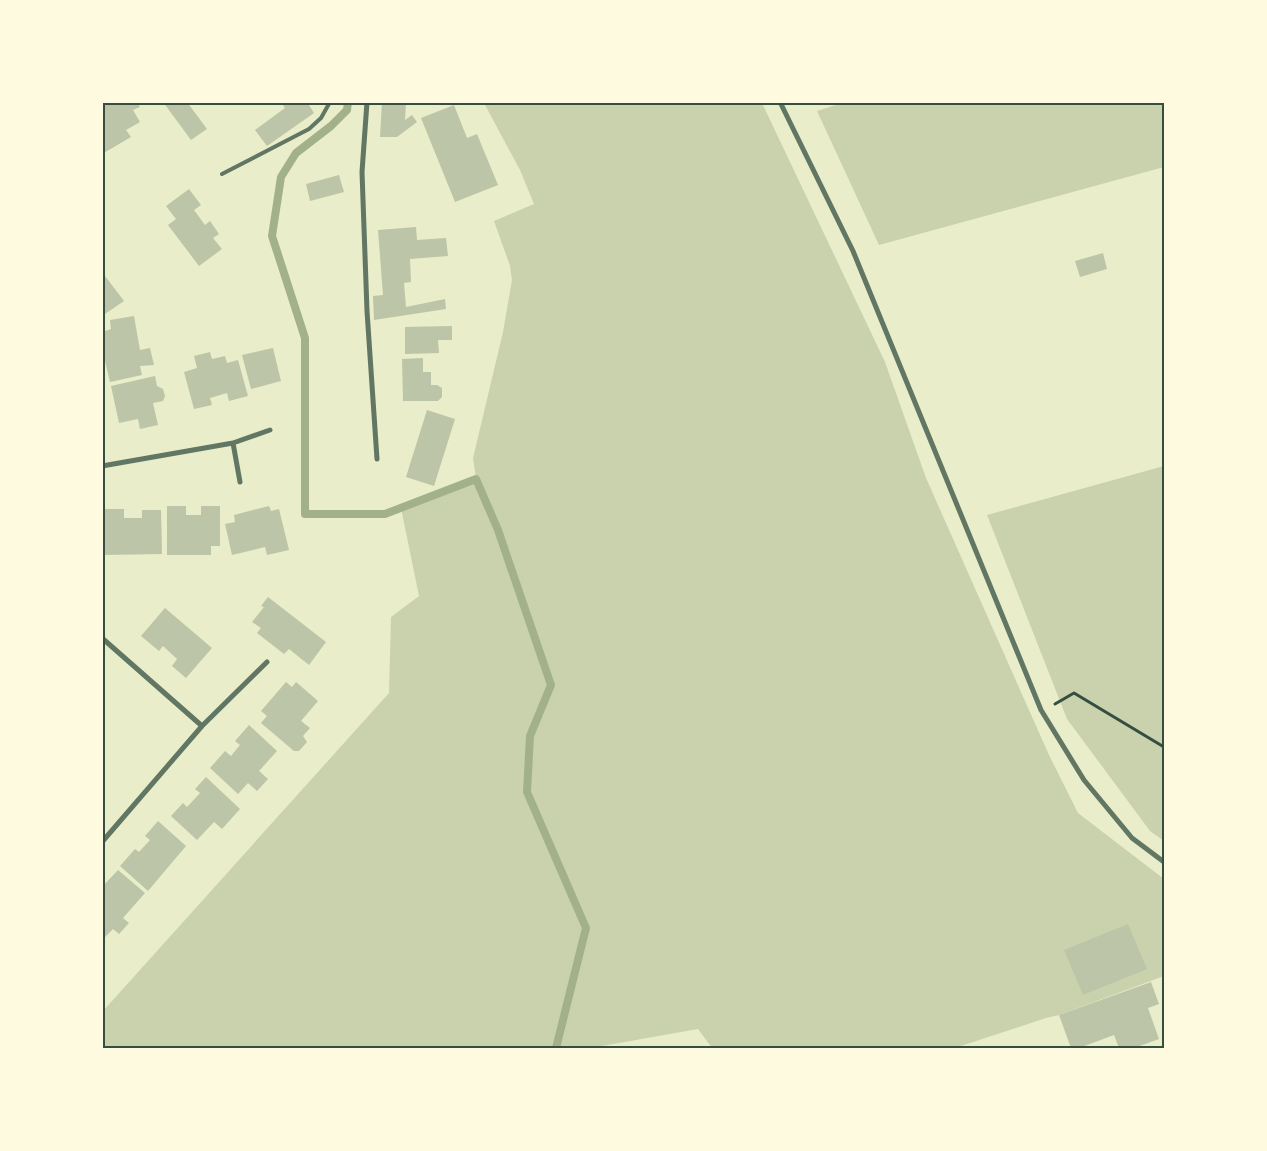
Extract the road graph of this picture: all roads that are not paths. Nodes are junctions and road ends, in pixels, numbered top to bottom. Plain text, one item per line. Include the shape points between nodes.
1 (330, 102) edge
2 (367, 102) edge
3 (780, 102) edge
4 (222, 174) dead end
5 (270, 430) dead end
6 (234, 443) junction
7 (377, 459) dead end
8 (102, 466) edge
9 (240, 482) dead end
10 (102, 638) edge
11 (267, 662) dead end
12 (202, 726) junction
13 (102, 842) edge
14 (1164, 862) edge

1 - 4 lane via 321,118 309,129
2 - 7 street via 362,172
3 - 14 street via 852,251 1041,710 1084,780 1132,838
5 - 6 street
6 - 8 street
6 - 9 street
10 - 12 street
11 - 12 street
12 - 13 street

